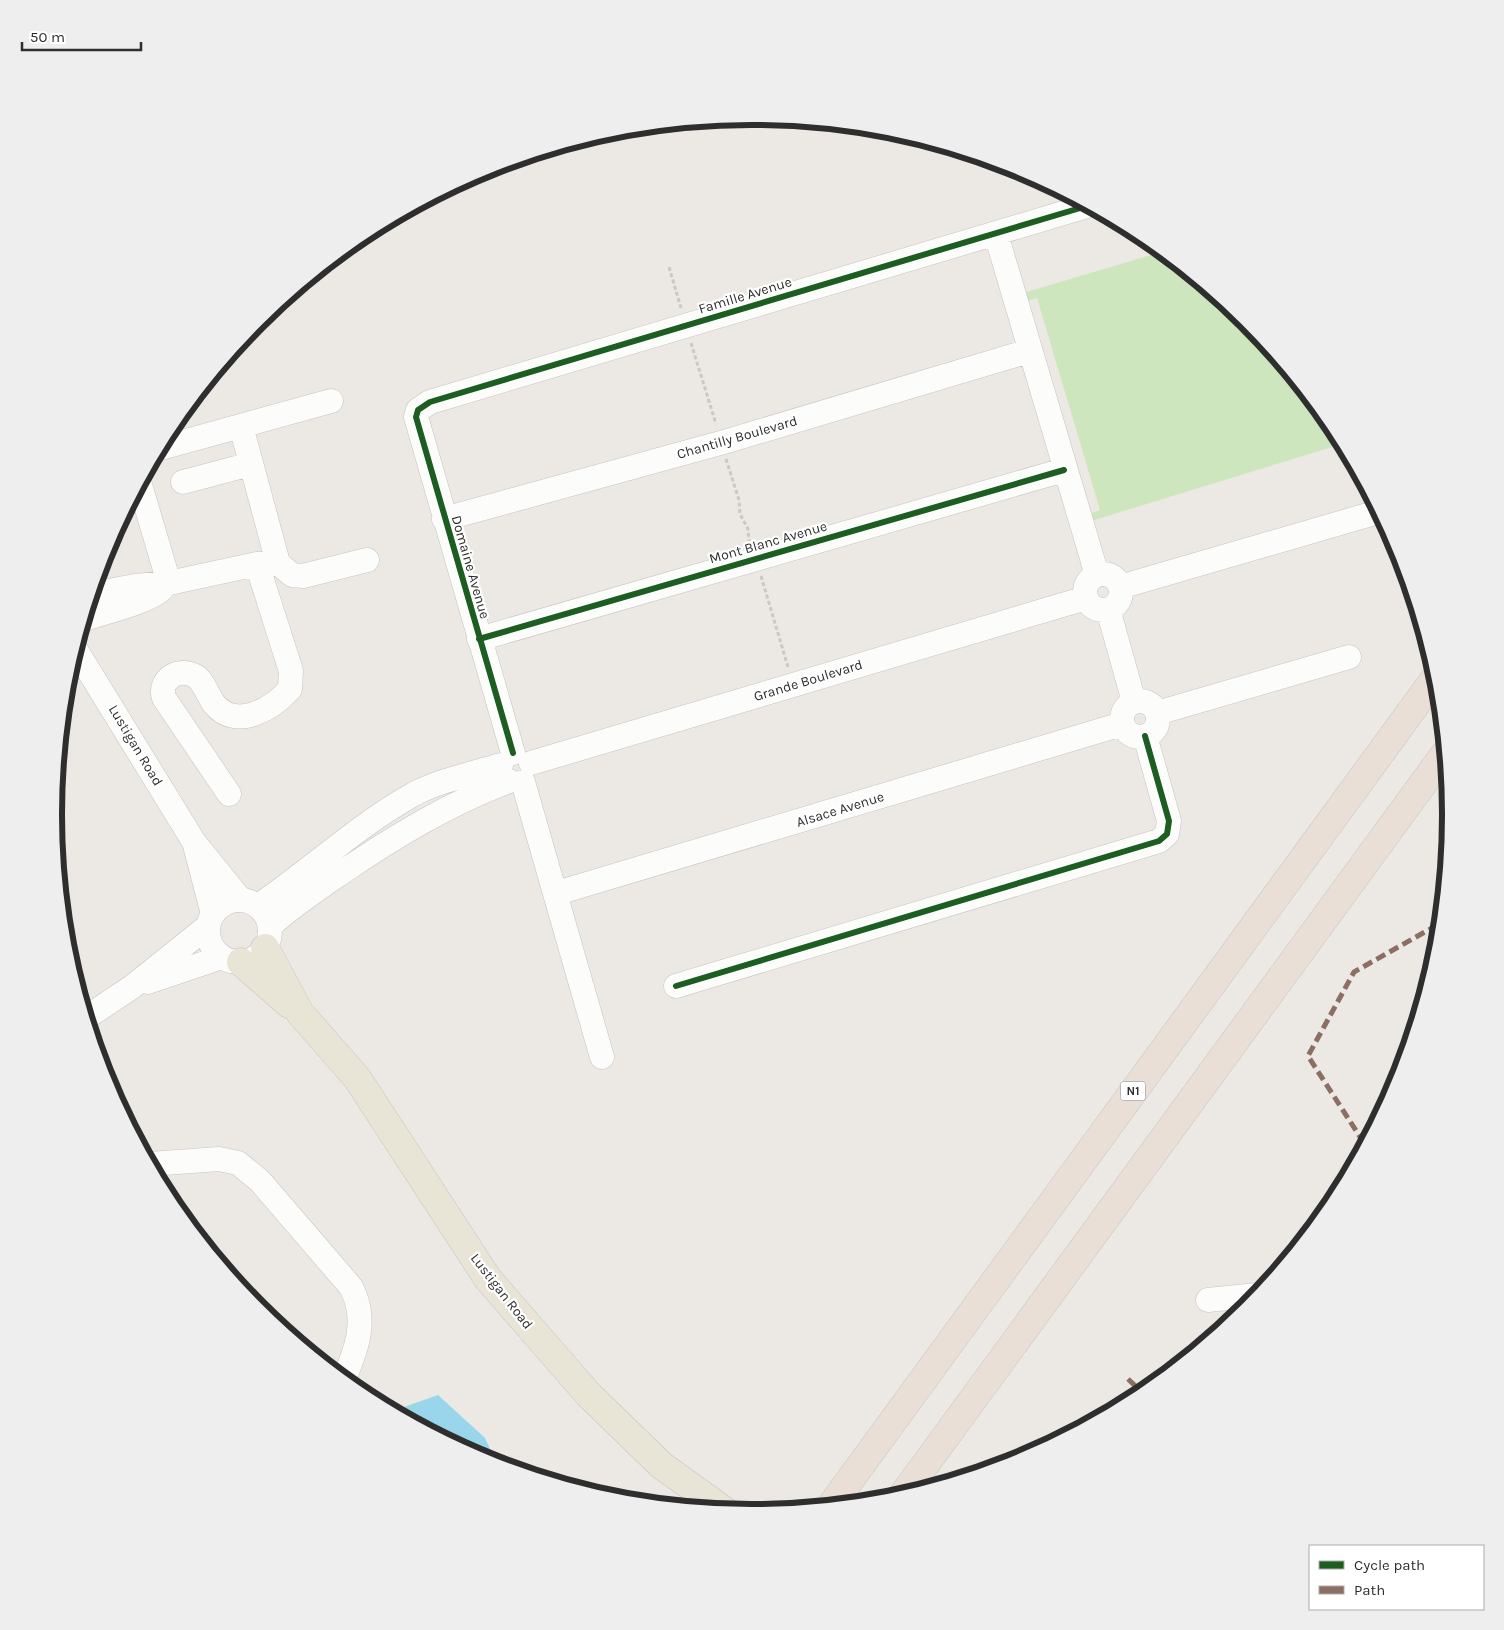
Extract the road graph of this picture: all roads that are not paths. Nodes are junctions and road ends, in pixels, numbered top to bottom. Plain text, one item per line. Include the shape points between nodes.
1 (1079, 209) edge
2 (996, 234) junction
3 (1029, 351) junction
4 (331, 401) dead end
5 (416, 417) joint
6 (241, 426) junction
7 (171, 445) edge
8 (251, 464) junction
9 (1064, 470) junction
10 (183, 482) dead end
11 (143, 494) edge
12 (1372, 514) edge
13 (444, 519) junction
14 (367, 560) dead end
15 (267, 564) junction
16 (1097, 575) junction
17 (169, 583) junction
18 (1120, 587) junction
19 (99, 593) edge
20 (1086, 598) junction
21 (1108, 609) junction
22 (92, 617) edge
23 (479, 639) junction
24 (1349, 657) dead end
25 (81, 658) edge
26 (1429, 686) edge
27 (1134, 702) junction
28 (1157, 713) junction
29 (1122, 724) junction
30 (1145, 736) junction
31 (1439, 762) edge
32 (515, 769) junction
33 (420, 792) junction
34 (230, 794) dead end
35 (433, 815) junction
36 (378, 818) junction
37 (391, 840) junction
38 (194, 842) junction
39 (556, 893) junction
40 (210, 920) junction
41 (258, 920) junction
42 (232, 960) junction
43 (676, 986) dead end
44 (132, 987) junction
45 (300, 1013) junction
46 (92, 1014) edge
47 (602, 1057) dead end
48 (157, 1163) edge
49 (1246, 1296) edge
50 (1208, 1300) dead end
51 (347, 1372) edge
52 (910, 1486) edge
53 (836, 1500) edge
54 (714, 1503) edge

1 - 2 street, Famille Avenue
2 - 3 street
2 - 5 street, Famille Avenue via 430,402 418,410
3 - 9 street
3 - 13 street, Chantilly Boulevard via 722,443
4 - 6 street
5 - 13 street, Domaine Avenue
6 - 7 street
6 - 8 street
8 - 10 street
8 - 15 street
9 - 16 street
9 - 23 street, Mont Blanc Avenue
11 - 17 street
12 - 18 street
13 - 23 street, Domaine Avenue
14 - 15 street via 303,576 292,575
15 - 17 street
15 - 34 street via 291,670 290,689 266,708 245,717 220,711 197,676 181,674 163,684 164,698
16 - 18 street via 1115,579
16 - 20 street via 1085,588
17 - 19 street
17 - 22 street via 156,595
18 - 21 street via 1116,604
20 - 21 street via 1099,610
20 - 32 street, Grande Boulevard
21 - 27 street
23 - 32 street, Domaine Avenue
24 - 28 street
25 - 38 street, Lustigan Road
26 - 53 highway, N1
27 - 28 street via 1144,701
27 - 29 street via 1126,707
28 - 30 street via 1153,731
29 - 30 street via 1127,732
29 - 39 street, Alsace Avenue
30 - 43 street via 1169,821 1167,834 1160,841
31 - 52 highway
32 - 33 street via 447,781
32 - 35 street
32 - 39 street, Domaine Avenue
33 - 35 street
33 - 36 street
35 - 37 street
36 - 37 street
36 - 41 street
37 - 41 street via 295,904
38 - 40 street, Lustigan Road
38 - 41 street, Lustigan Road
39 - 47 street, Domaine Avenue
40 - 41 street via 225,903
40 - 42 street via 210,944
40 - 44 street
41 - 42 street via 259,955
41 - 45 main road, Lustigan Road
42 - 44 street
42 - 45 main road, Lustigan Road
44 - 46 street
45 - 54 main road, Lustigan Road via 357,1078 488,1279 588,1394 661,1465
48 - 51 street via 219,1159 238,1164 260,1181 358,1299 361,1326
49 - 50 street

